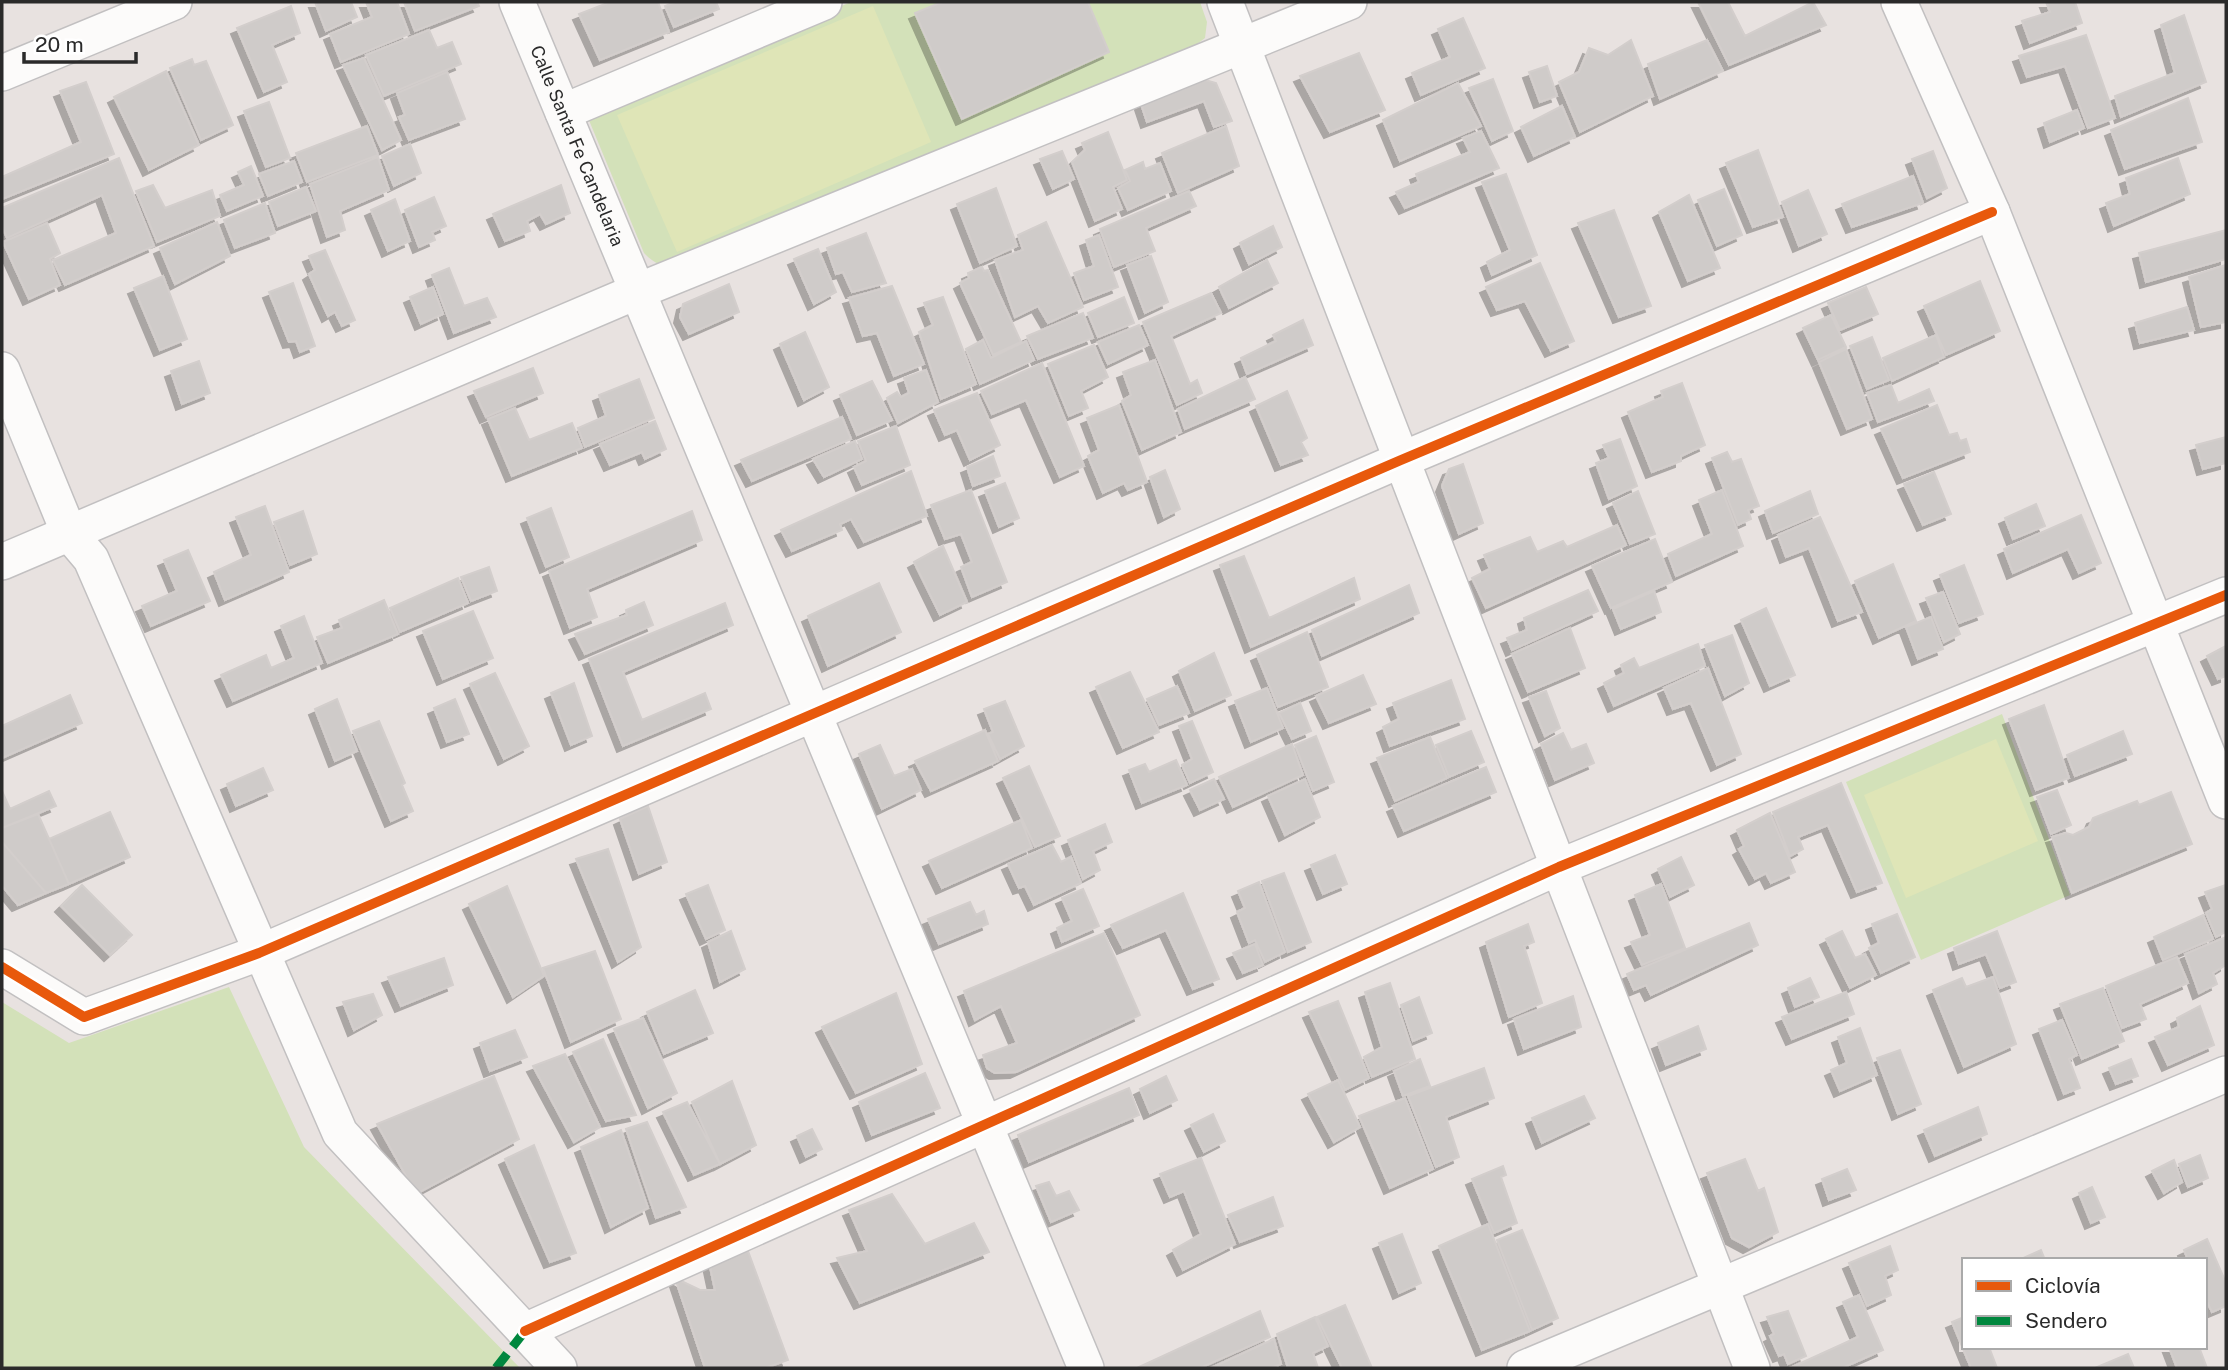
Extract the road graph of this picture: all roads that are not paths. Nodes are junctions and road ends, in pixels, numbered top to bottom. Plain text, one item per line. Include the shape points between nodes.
1 (174, 2) edge
2 (517, 2) edge
3 (824, 2) edge
4 (1225, 2) edge
5 (1349, 2) edge
6 (1899, 2) edge
7 (1243, 46) junction
8 (2, 73) edge
9 (563, 112) junction
10 (1992, 212) junction
11 (638, 291) junction
12 (2, 370) edge
13 (1401, 460) junction
14 (69, 533) junction
15 (2, 562) edge
16 (2226, 595) edge
17 (2158, 623) junction
18 (813, 713) junction
19 (2226, 801) edge
20 (1559, 866) junction
21 (259, 953) junction
22 (2, 967) edge
23 (2226, 1074) edge
24 (985, 1125) junction
25 (1720, 1285) junction
26 (525, 1331) junction
27 (559, 1368) edge
28 (1086, 1368) edge
29 (1525, 1368) edge
30 (1752, 1368) edge

1 - 8 street
2 - 9 street, Calle Santa Fe Candelaria
3 - 9 street
4 - 7 street
5 - 7 street
6 - 10 street
7 - 11 street
7 - 13 street
9 - 11 street, Calle Santa Fe Candelaria
10 - 13 street
10 - 17 street
11 - 14 street
11 - 18 street, Calle Santa Fe Candelaria
12 - 14 street
13 - 18 street
13 - 20 street
14 - 15 street
14 - 21 street via 91,559
16 - 17 street
17 - 19 street
17 - 20 street
18 - 21 street
18 - 24 street, Calle Santa Fe Candelaria
20 - 24 street
20 - 25 street
21 - 22 street via 84,1017
21 - 26 street via 340,1133
23 - 25 street
24 - 26 street
24 - 28 street, Calle Santa Fe Candelaria
25 - 29 street
25 - 30 street
26 - 27 street

